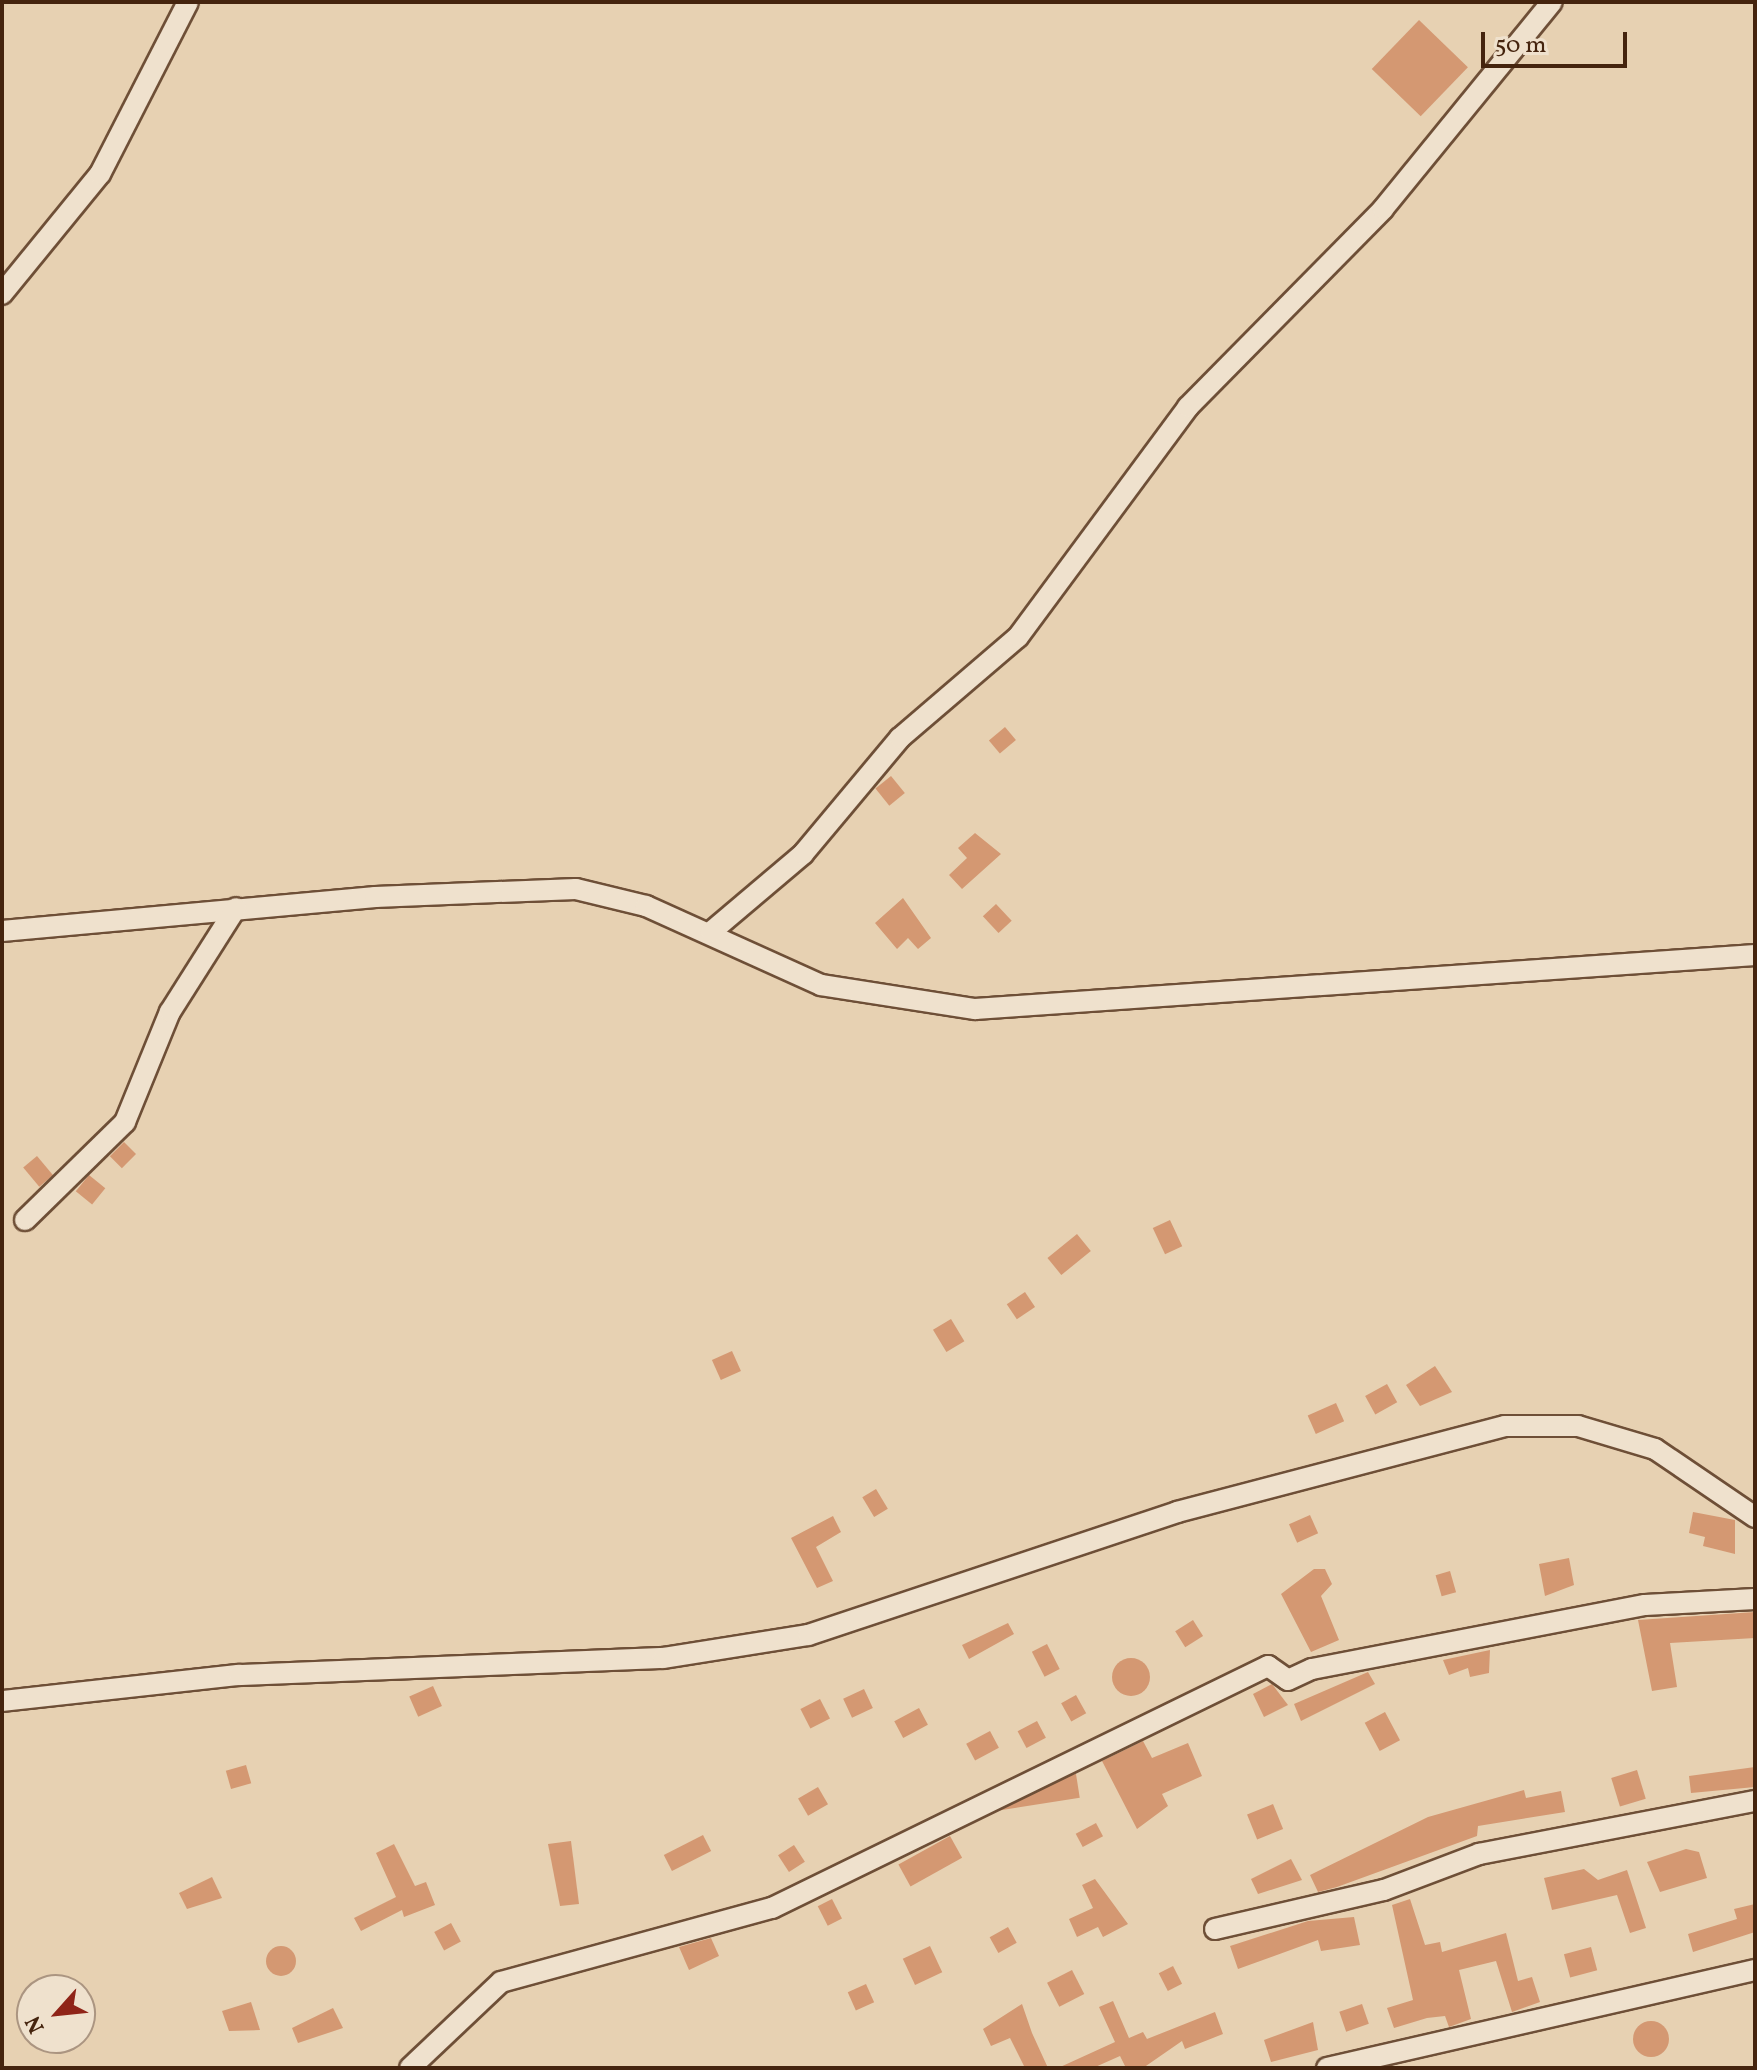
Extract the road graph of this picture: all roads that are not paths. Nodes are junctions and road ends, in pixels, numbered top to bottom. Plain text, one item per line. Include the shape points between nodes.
1 (188, 2) edge
2 (1552, 2) edge
3 (2, 294) edge
4 (236, 908) junction
5 (2, 931) edge
6 (711, 932) junction
7 (1755, 955) edge
8 (25, 1220) dead end
9 (1755, 1517) edge
10 (1755, 1599) edge
11 (2, 1701) edge
12 (1755, 1801) edge
13 (1215, 1929) dead end
14 (1755, 1970) edge
15 (410, 2068) edge
16 (1327, 2068) edge

1 - 3 street via 100,174 36,261
2 - 6 street via 1383,209 1188,407 1018,637 900,738 803,854
4 - 5 street
4 - 6 street via 576,889
4 - 8 street via 170,1012 125,1122
6 - 7 street via 821,985 975,1009
9 - 11 street via 1655,1449 1578,1426 1505,1426 1177,1512 808,1635 663,1658 239,1675
10 - 15 street via 1645,1605 1324,1667 1288,1680 1268,1666 772,1908 501,1982
12 - 13 street via 1479,1854 1384,1890
14 - 16 street

